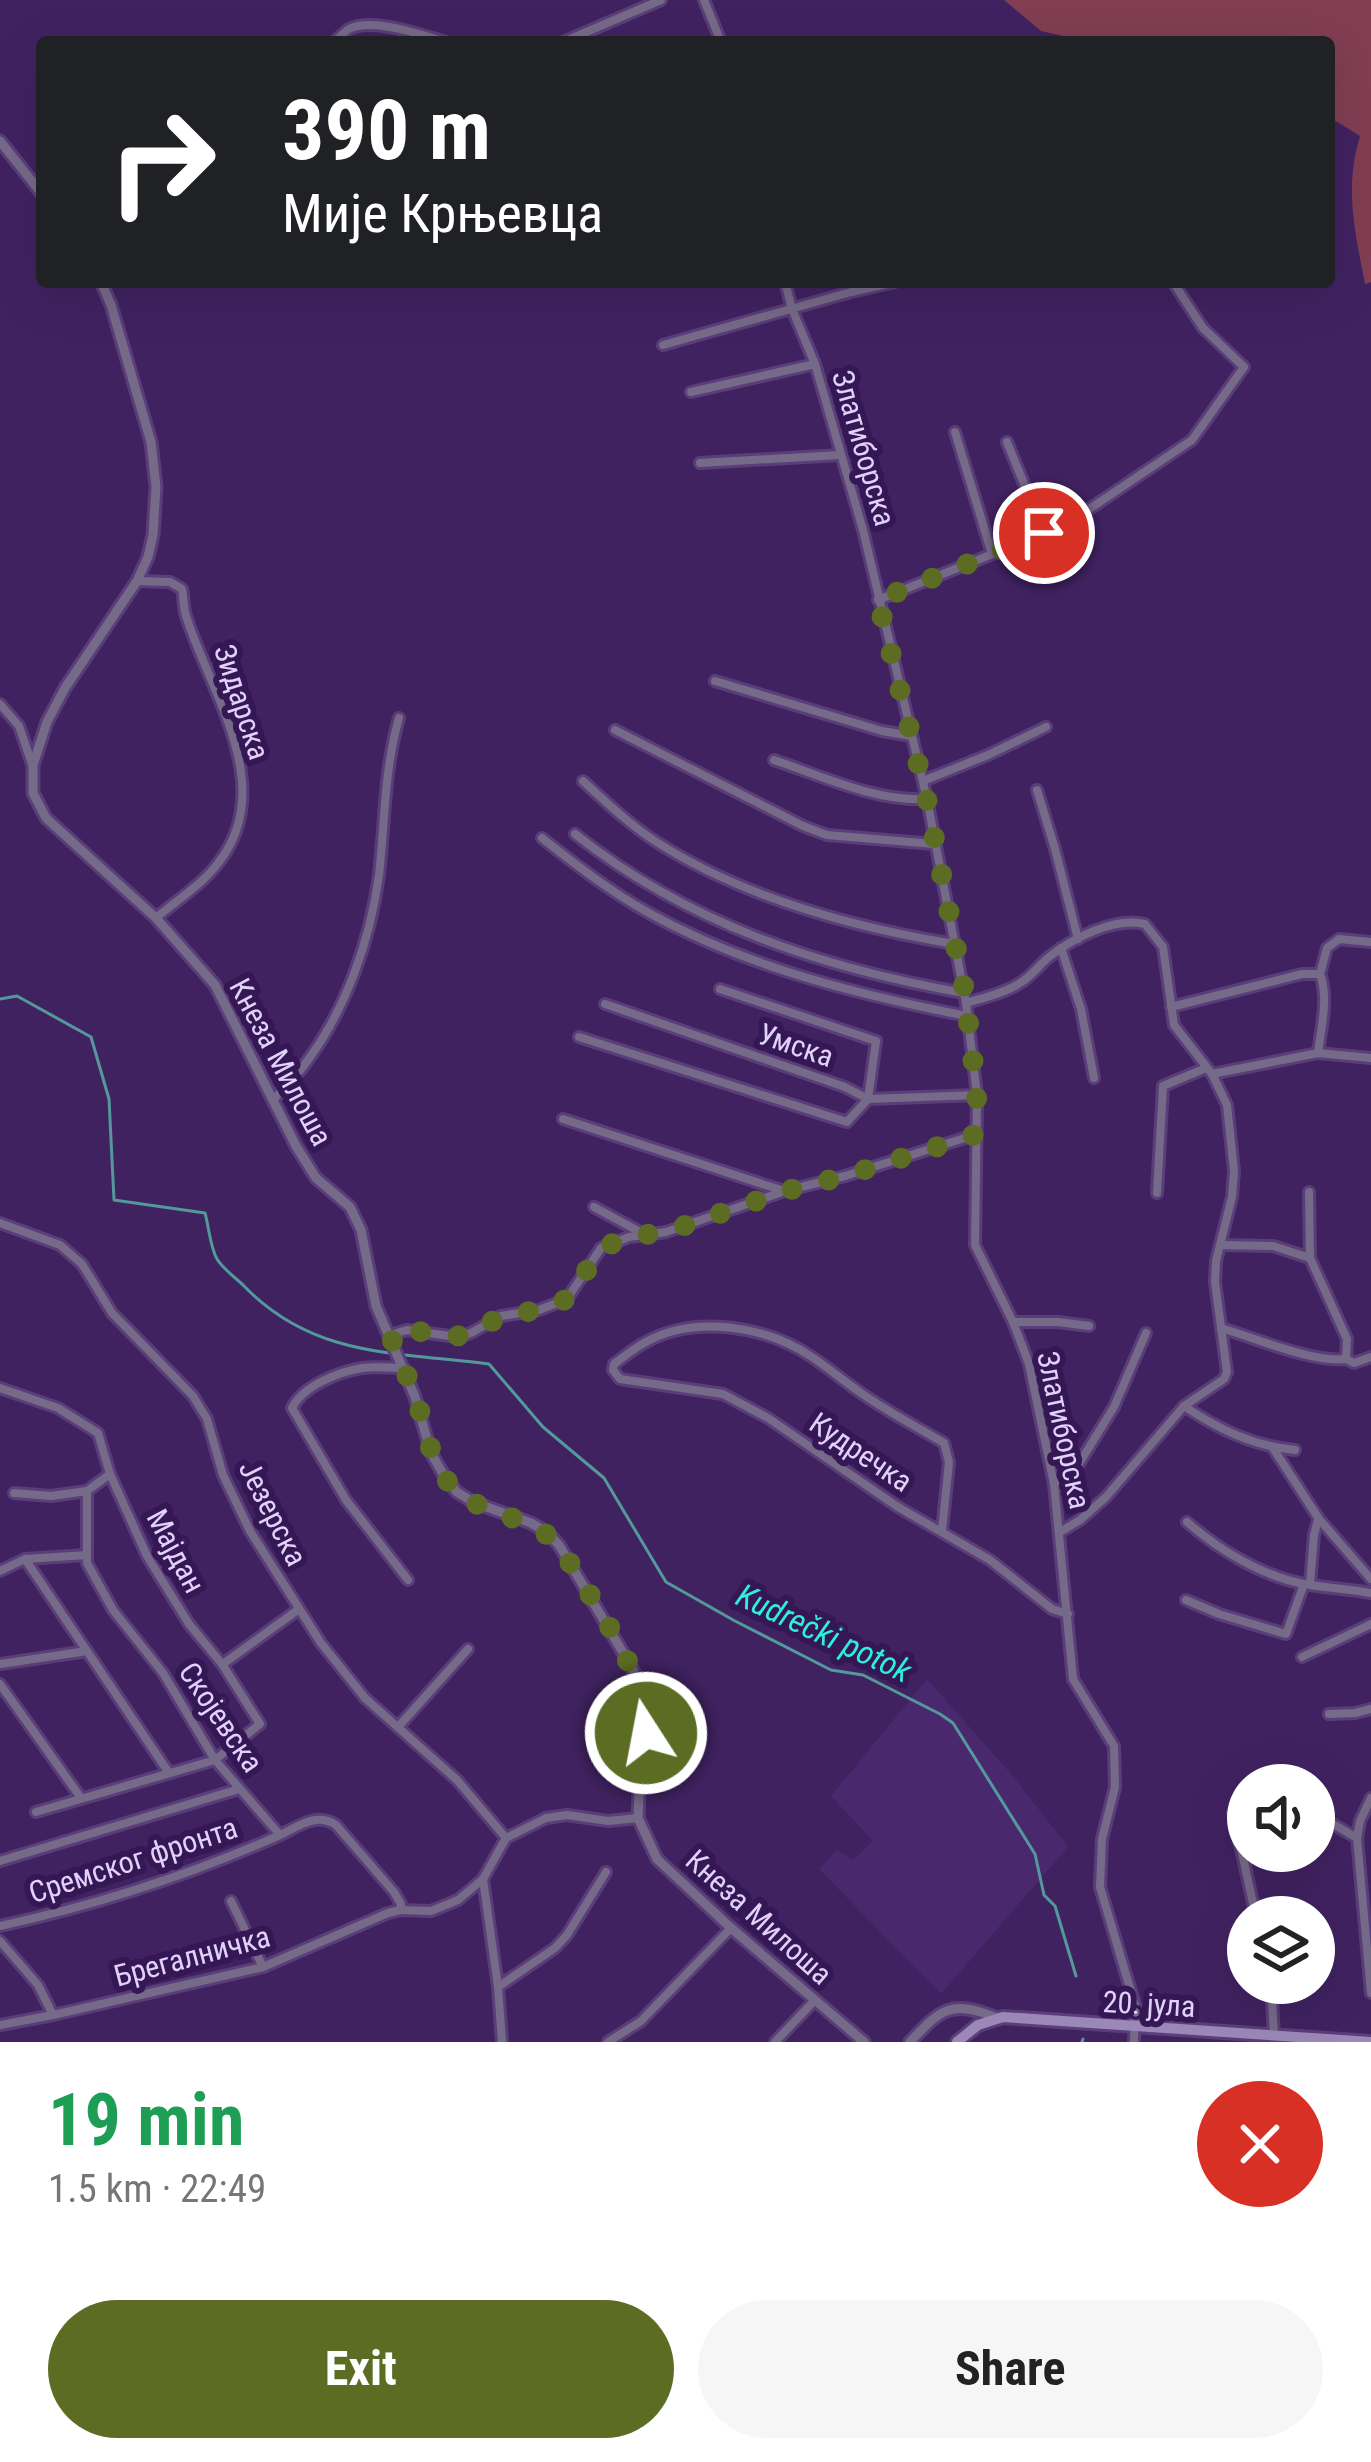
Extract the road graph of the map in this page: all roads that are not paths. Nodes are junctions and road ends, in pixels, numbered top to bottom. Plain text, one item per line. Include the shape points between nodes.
1 (662, 0) edge
2 (704, 0) edge
3 (341, 36) edge
4 (424, 36) edge
5 (577, 36) edge
6 (719, 36) edge
7 (0, 141) edge
8 (36, 186) edge
9 (103, 288) edge
10 (787, 288) edge
11 (872, 288) edge
12 (1177, 288) edge
13 (792, 309) junction
14 (663, 345) dead end
15 (815, 364) junction
16 (692, 392) dead end
17 (955, 432) dead end
18 (1007, 442) dead end
19 (840, 455) junction
20 (700, 463) dead end
21 (1044, 533) junction
22 (992, 554) junction
23 (137, 581) junction
24 (878, 600) junction
25 (715, 681) dead end
26 (0, 704) edge
27 (399, 718) dead end
28 (1046, 727) dead end
29 (616, 730) dead end
30 (912, 736) junction
31 (774, 760) dead end
32 (32, 765) junction
33 (584, 781) dead end
34 (923, 781) junction
35 (1037, 790) dead end
36 (927, 800) junction
37 (575, 834) dead end
38 (542, 838) dead end
39 (934, 844) junction
40 (156, 918) junction
41 (1078, 940) junction
42 (1371, 942) edge
43 (954, 944) junction
44 (1061, 948) junction
45 (1320, 974) junction
46 (720, 989) dead end
47 (966, 998) junction
48 (605, 1004) dead end
49 (1171, 1007) junction
50 (968, 1016) junction
51 (579, 1037) dead end
52 (1318, 1053) junction
53 (1371, 1058) edge
54 (1209, 1071) junction
55 (1094, 1078) dead end
56 (977, 1095) junction
57 (274, 1099) junction
58 (868, 1099) junction
59 (563, 1119) dead end
60 (974, 1135) junction
61 (785, 1191) junction
62 (1310, 1192) dead end
63 (1157, 1193) dead end
64 (594, 1207) dead end
65 (0, 1223) edge
66 (643, 1234) junction
67 (1221, 1245) junction
68 (1310, 1258) junction
69 (1013, 1322) junction
70 (1089, 1326) dead end
71 (1221, 1328) junction
72 (1146, 1333) dead end
73 (390, 1335) junction
74 (1371, 1357) edge
75 (399, 1358) junction
76 (1346, 1359) junction
77 (0, 1388) edge
78 (1184, 1406) junction
79 (1274, 1448) junction
80 (1295, 1450) dead end
81 (110, 1474) junction
82 (1054, 1484) junction
83 (87, 1491) junction
84 (14, 1493) dead end
85 (1319, 1519) junction
86 (1187, 1522) dead end
87 (941, 1531) junction
88 (1060, 1532) junction
89 (87, 1555) junction
90 (26, 1559) junction
91 (0, 1571) edge
92 (1371, 1579) edge
93 (408, 1580) dead end
94 (1307, 1584) junction
95 (1371, 1593) edge
96 (1186, 1600) dead end
97 (299, 1609) junction
98 (1068, 1614) junction
99 (1371, 1624) edge
100 (468, 1649) dead end
101 (87, 1651) junction
102 (1302, 1657) dead end
103 (0, 1664) edge
104 (222, 1664) junction
105 (0, 1684) edge
106 (1371, 1709) edge
107 (1329, 1714) dead end
108 (398, 1726) junction
109 (215, 1760) junction
110 (169, 1773) junction
111 (239, 1789) junction
112 (81, 1798) junction
113 (1371, 1798) edge
114 (36, 1812) dead end
115 (638, 1817) junction
116 (1335, 1825) edge
117 (280, 1835) junction
118 (506, 1838) junction
119 (1357, 1838) junction
120 (0, 1861) edge
121 (606, 1872) dead end
122 (483, 1879) junction
123 (231, 1901) dead end
124 (400, 1910) junction
125 (1367, 1918) edge
126 (0, 1926) edge
127 (731, 1928) junction
128 (0, 1941) edge
129 (263, 1967) junction
130 (498, 1987) junction
131 (1371, 1993) edge
132 (816, 2000) junction
133 (1272, 2004) edge
134 (53, 2015) junction
135 (997, 2018) junction
136 (0, 2025) edge
137 (1135, 2027) junction
138 (1274, 2036) junction
139 (1217, 2037) edge
140 (502, 2042) edge
141 (608, 2042) edge
142 (775, 2042) edge
143 (863, 2042) edge
144 (910, 2042) edge
145 (958, 2042) edge
146 (1134, 2042) edge
147 (1371, 2042) edge

1 - 5 street
2 - 6 street
3 - 4 street via 365,25
7 - 8 street
9 - 23 street via 151,442 153,535
10 - 13 street, Златиборска
11 - 13 street
12 - 21 street via 1244,368 1192,440
13 - 14 street
13 - 15 street, Златиборска
15 - 16 street
15 - 19 street, Златиборска
17 - 22 street
18 - 21 street
19 - 20 street
19 - 24 street, Златиборска
21 - 22 street
22 - 24 street
23 - 32 street via 65,688
23 - 40 street, Зидарска via 182,589 242,787 223,858
24 - 30 street, Златиборска
25 - 30 street
26 - 32 street via 19,726
27 - 57 street via 366,940 344,1000
28 - 34 street
29 - 39 street via 827,835
30 - 34 street, Златиборска
31 - 36 street
32 - 40 street, Кнеза Милоша via 33,793 46,818
33 - 43 street via 656,842 704,868 819,913
34 - 36 street, Златиборска
35 - 41 street
36 - 39 street, Златиборска
37 - 47 street via 671,900 734,928 838,966
38 - 50 street via 646,912 698,938 846,989
39 - 43 street, Златиборска
40 - 57 street, Кнеза Милоша via 215,985
41 - 44 street
41 - 49 street via 1114,924 1145,924 1162,947
42 - 45 street via 1335,940
43 - 47 street, Златиборска
44 - 47 street via 1020,983
44 - 55 street
45 - 49 street
45 - 52 street
46 - 58 street via 876,1041
47 - 50 street, Златиборска
48 - 58 street, Умска
49 - 54 street via 1174,1024
50 - 56 street, Златиборска
51 - 58 street via 847,1122
52 - 53 street
52 - 54 street
54 - 63 street via 1163,1086
54 - 67 street via 1227,1105 1234,1171
56 - 58 street, Умска
56 - 60 street, Златиборска
57 - 73 street, Кнеза Милоша via 316,1178 358,1221
59 - 61 street
60 - 61 street
60 - 69 street, Златиборска via 975,1246
61 - 66 street
62 - 68 street
64 - 66 street
65 - 97 street, Језерска via 60,1245 82,1264 112,1313 194,1396 250,1531
66 - 73 street via 602,1248 567,1299 553,1305 501,1316 471,1334
67 - 68 street via 1273,1246
67 - 71 street
68 - 76 street via 1347,1339
69 - 70 street
69 - 82 street, Златиборска
71 - 76 street
71 - 78 street via 1227,1372
72 - 82 street via 1114,1407 1075,1470
73 - 75 street, Кнеза Милоша
74 - 76 street
75 - 93 street via 331,1378 292,1408 346,1500
75 - 115 street, Кнеза Милоша via 446,1479 473,1502 547,1532 631,1666 648,1721
77 - 81 street, Мајдан via 58,1408 98,1433
78 - 79 street via 1221,1430
78 - 88 street via 1106,1497
79 - 80 street
79 - 85 street
81 - 83 street
81 - 104 street, Мајдан via 147,1556
82 - 88 street, Златиборска
83 - 84 street
83 - 89 street, Скојевска
85 - 92 street
85 - 94 street
86 - 94 street via 1242,1560
87 - 87 street, Кудречка via 944,1443 809,1354 742,1329 679,1330 614,1364 620,1379 723,1394
87 - 98 street, Кудречка
88 - 98 street, Златиборска
89 - 90 street
89 - 109 street, Скојевска via 113,1610
90 - 91 street
90 - 101 street
94 - 95 street
94 - 96 street via 1286,1634
97 - 104 street
97 - 108 street, Језерска via 348,1679
98 - 137 street, Златиборска via 1073,1679 1114,1746 1100,1887
99 - 102 street
100 - 108 street
101 - 103 street
101 - 110 street
104 - 109 street, Мајдан via 260,1724
105 - 112 street
106 - 107 street
108 - 118 street, Језерска
109 - 110 street
109 - 111 street, Скојевска
110 - 112 street
111 - 117 street, Скојевска
111 - 120 street
112 - 114 street
113 - 119 street
115 - 118 street via 567,1815
115 - 127 street, Кнеза Милоша via 657,1859
116 - 119 street
117 - 124 street via 329,1820 394,1892
117 - 126 street, Сремског фронта via 152,1885
118 - 122 street, Брегалничка
119 - 125 street
121 - 130 street via 555,1948
122 - 124 street, Брегалничка via 431,1911
122 - 130 street
123 - 129 street
124 - 129 street, Брегалничка
125 - 131 street
127 - 132 street, Кнеза Милоша
127 - 141 street via 640,2021
128 - 134 street
129 - 134 street, Брегалничка
130 - 140 street
132 - 142 street
132 - 143 street, Кнеза Милоша
133 - 138 street
134 - 136 street, Брегалничка
135 - 137 main road, 20. јула
135 - 144 street via 945,2009
135 - 145 main road
137 - 139 main road, 20. јула
137 - 146 street, Златиборска
138 - 139 main road, 20. јула
138 - 147 main road, 20. јула

